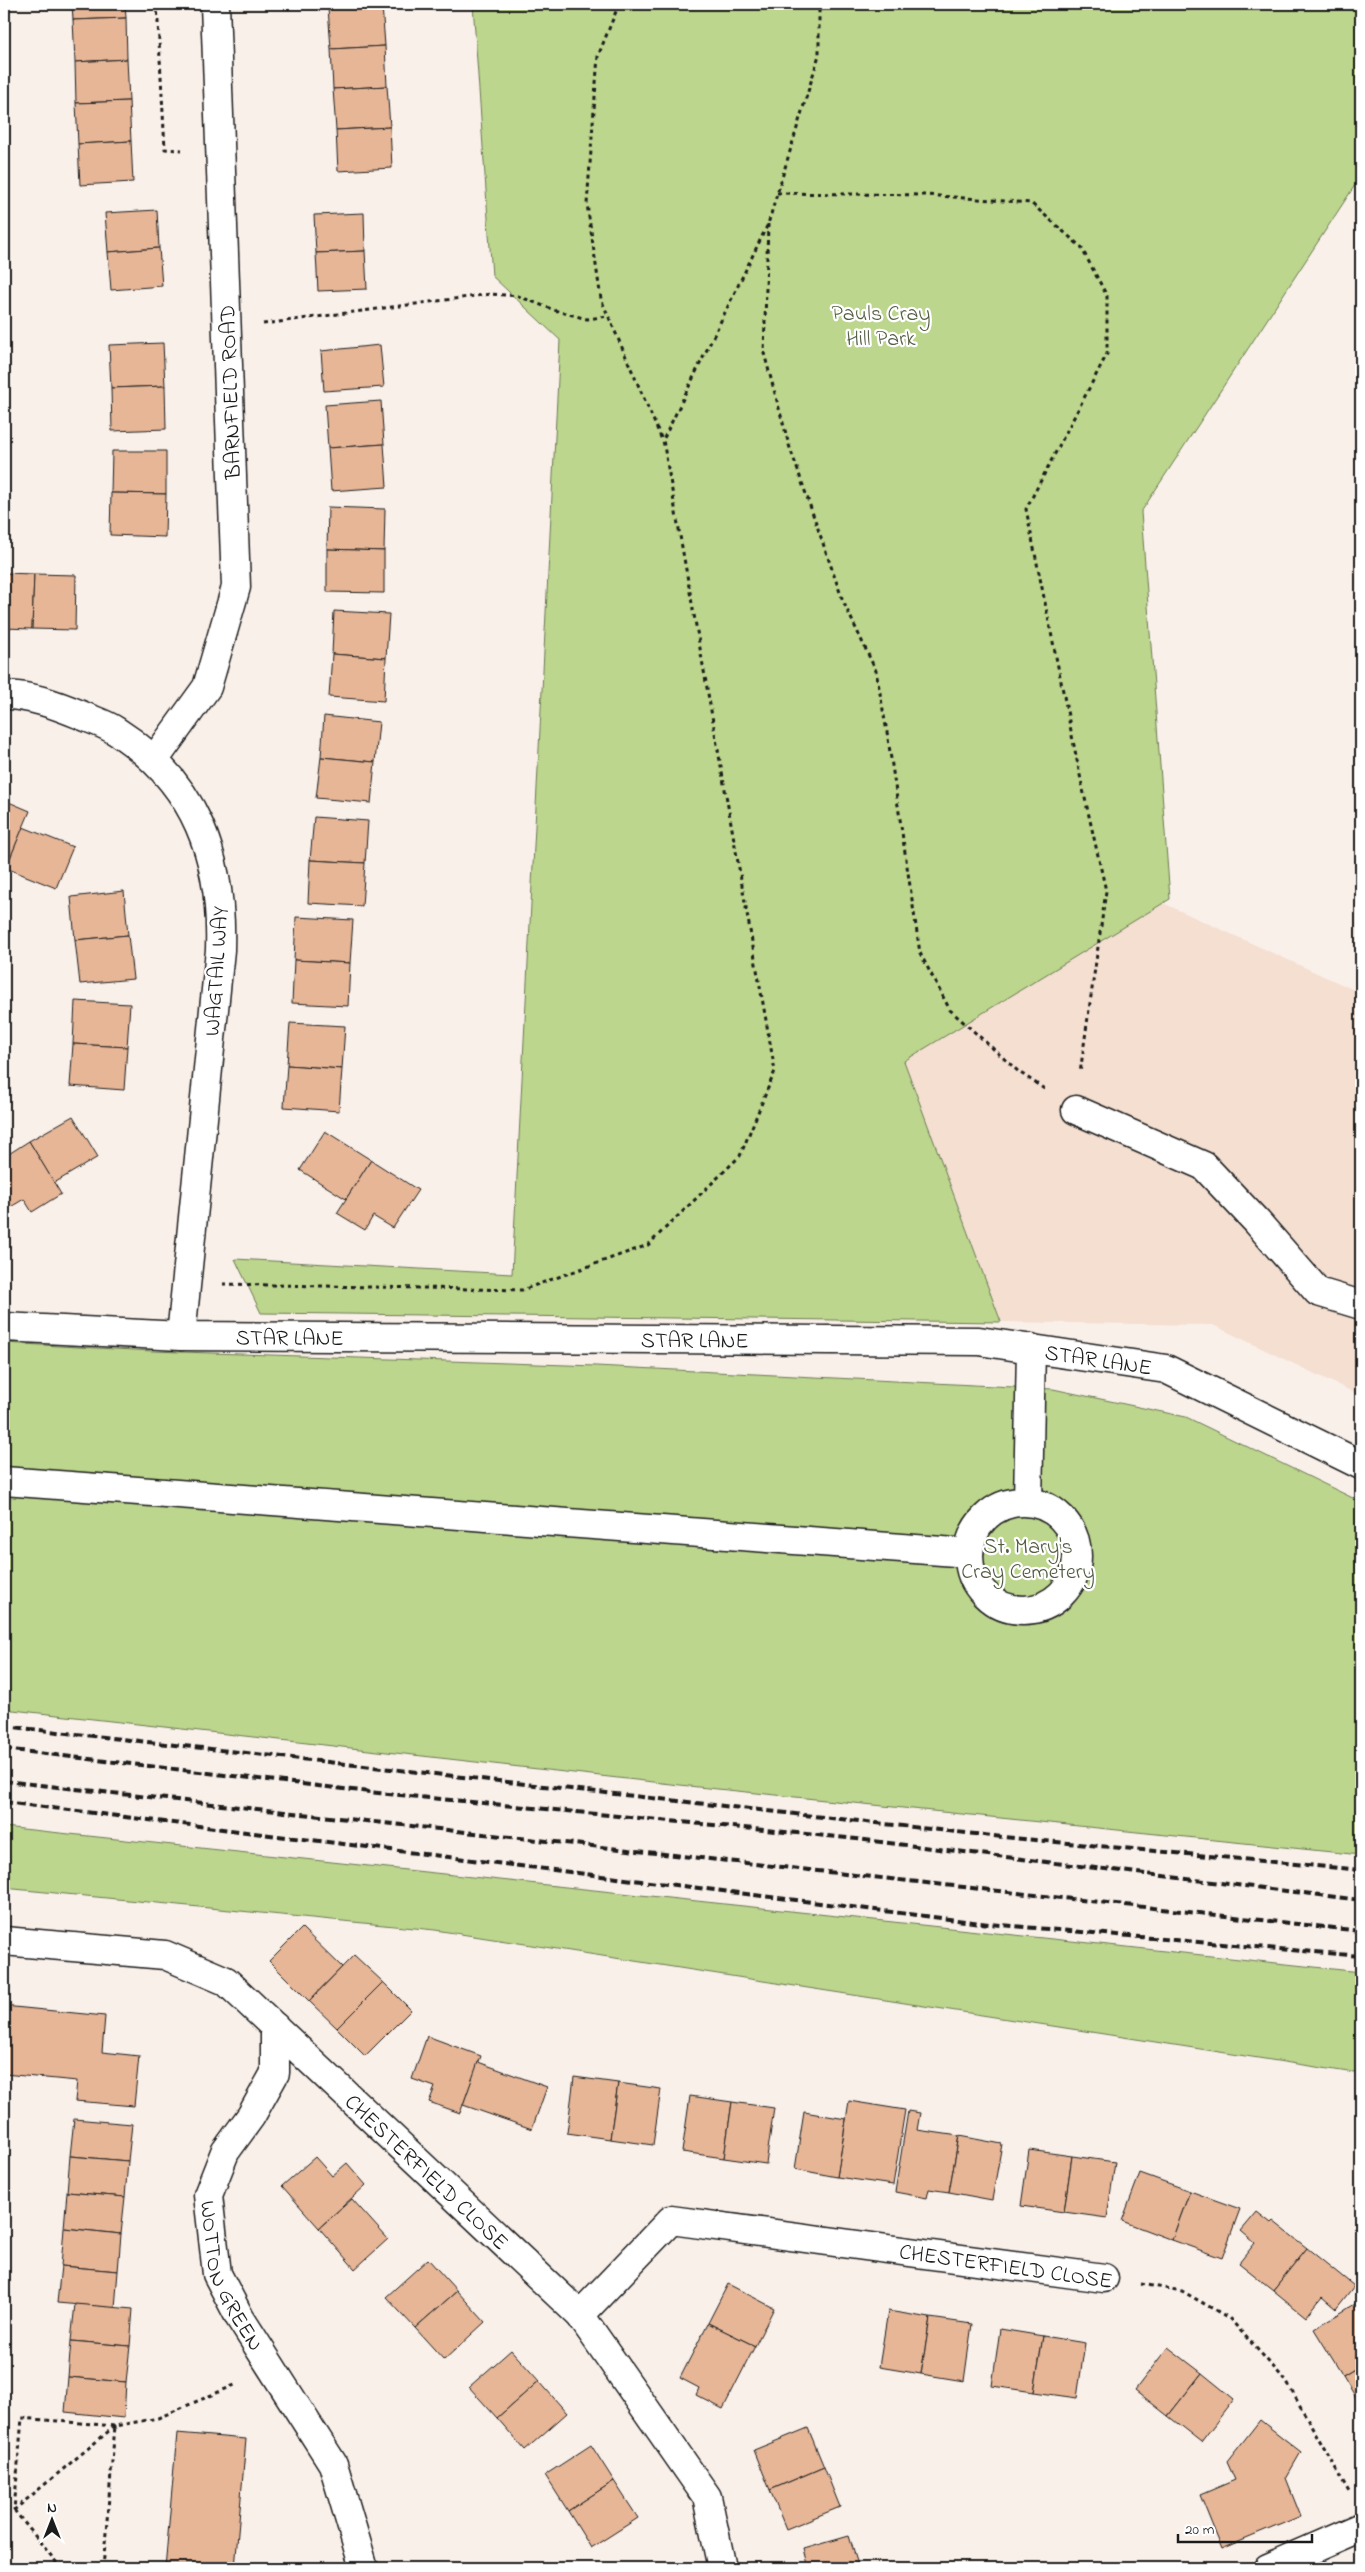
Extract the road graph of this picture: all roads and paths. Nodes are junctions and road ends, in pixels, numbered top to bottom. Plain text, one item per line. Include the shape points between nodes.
1 (157, 4) edge
2 (215, 4) edge
3 (619, 4) edge
4 (820, 4) edge
5 (166, 150) dead end
6 (777, 193) junction
7 (768, 224) junction
8 (609, 316) junction
9 (281, 322) dead end
10 (663, 440) junction
11 (4, 695) edge
12 (155, 759) junction
13 (1076, 1110) junction
14 (186, 1280) junction
15 (1361, 1306) edge
16 (4, 1327) edge
17 (181, 1336) junction
18 (1031, 1348) junction
19 (1361, 1465) edge
20 (4, 1481) edge
21 (1028, 1502) junction
22 (969, 1553) junction
23 (4, 1941) edge
24 (275, 2027) junction
25 (1104, 2278) joint
26 (580, 2315) junction
27 (272, 2369) junction
28 (115, 2426) junction
29 (1350, 2494) dead end
30 (14, 2510) junction
31 (1361, 2527) edge
32 (61, 2568) edge
33 (103, 2568) edge
34 (364, 2568) edge
35 (722, 2568) edge
36 (1267, 2568) edge

1 - 5 path
2 - 12 street, BARNFIELD ROAD via 236,587 207,687
3 - 8 path via 598,56 587,204 601,299
4 - 6 path via 820,55
6 - 7 path
6 - 13 path via 926,195 1031,203 1081,247 1107,296 1107,354 1026,509 1106,891
7 - 10 path
7 - 13 path via 764,353 789,445 843,601 876,671 920,953 950,1010 1019,1072
8 - 9 path via 587,319 518,296 491,294
8 - 10 path
10 - 14 path via 775,1071 740,1156 648,1245 522,1290 237,1285
11 - 12 street, WAGTAIL WAY via 55,704 106,726
12 - 14 street, WAGTAIL WAY via 180,790 205,836 218,886 221,914
13 - 15 street via 1204,1166 1318,1292
14 - 17 street, WAGTAIL WAY
16 - 17 street, STAR LANE
17 - 18 street, STAR LANE via 979,1341
18 - 19 street, STAR LANE via 1166,1369
18 - 21 street
20 - 22 street
21 - 22 street via 994,1510 973,1536
21 - 22 street via 1046,1506 1061,1516 1072,1531 1078,1548 1077,1567 1071,1583 1060,1597 1044,1607 1026,1610 1008,1608 992,1601 979,1587 971,1571
23 - 24 street via 165,1955 226,1981
24 - 26 street, CHESTERFIELD CLOSE
24 - 27 street, WOTTON GREEN via 275,2073 251,2116 225,2152 208,2195 218,2274 240,2318
25 - 26 street, CHESTERFIELD CLOSE via 671,2220
25 - 29 path, CHESTERFIELD CLOSE via 1182,2291 1229,2318 1286,2381
26 - 35 street, CHESTERFIELD CLOSE via 707,2497
27 - 28 path via 158,2418
27 - 34 street, WOTTON GREEN via 333,2464
28 - 30 path
28 - 30 path via 22,2418
28 - 33 path
30 - 32 path
31 - 36 street

